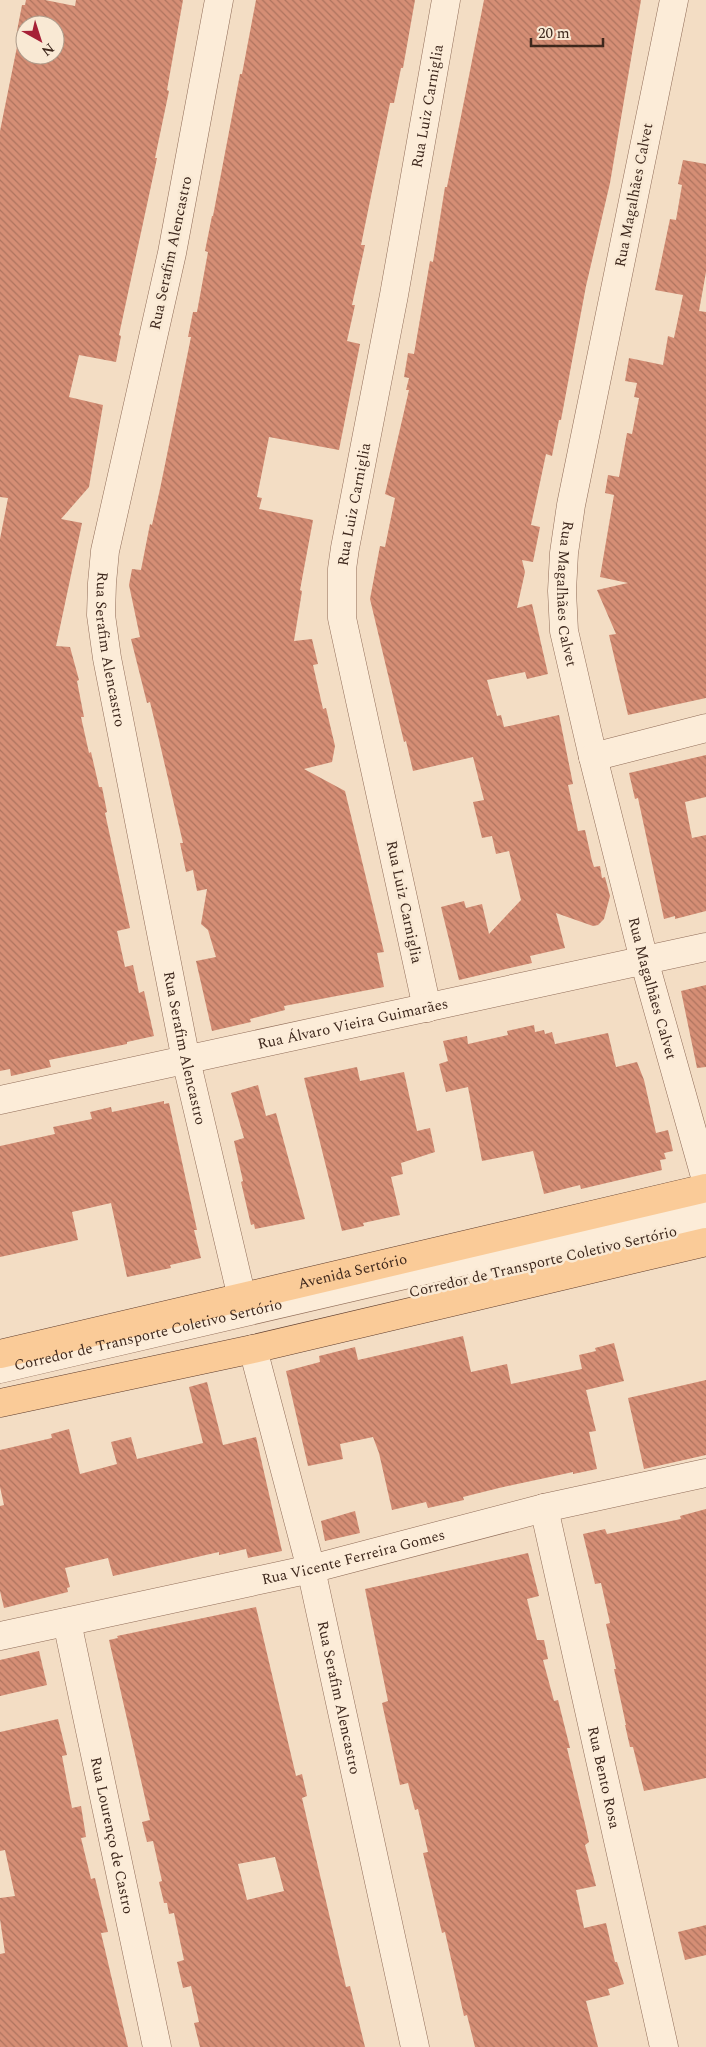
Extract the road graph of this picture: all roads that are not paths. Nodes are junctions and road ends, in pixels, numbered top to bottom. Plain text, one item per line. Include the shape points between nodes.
1 (219, 0) edge
2 (446, 0) edge
3 (674, 0) edge
4 (706, 728) edge
5 (593, 757) junction
6 (706, 947) edge
7 (644, 960) junction
8 (427, 1008) junction
9 (186, 1060) junction
10 (0, 1100) edge
11 (706, 1180) edge
12 (706, 1188) edge
13 (706, 1205) edge
14 (706, 1225) edge
15 (706, 1242) edge
16 (242, 1298) junction
17 (253, 1349) junction
18 (0, 1354) edge
19 (0, 1369) edge
20 (0, 1386) edge
21 (0, 1403) edge
22 (706, 1473) edge
23 (544, 1508) junction
24 (311, 1568) junction
25 (67, 1622) junction
26 (0, 1636) edge
27 (157, 2047) edge
28 (415, 2047) edge
29 (664, 2047) edge

1 - 9 street, Rua Serafim Alencastro via 172,253 105,551 101,615
2 - 8 street, Rua Luiz Carniglia via 342,569 342,618
3 - 5 street, Rua Magalhães Calvet via 564,553 564,631
4 - 5 street
5 - 7 street, Rua Magalhães Calvet
6 - 7 street, Rua Álvaro Vieira Guimarães
7 - 8 street, Rua Álvaro Vieira Guimarães
7 - 11 street, Rua Magalhães Calvet
8 - 9 street, Rua Álvaro Vieira Guimarães
9 - 10 street, Rua Álvaro Vieira Guimarães
9 - 16 street, Rua Serafim Alencastro
12 - 16 main road, Avenida Sertório
13 - 19 street, Corredor de Transporte Coletivo Sertório
14 - 20 street, Corredor de Transporte Coletivo Sertório
15 - 17 main road
16 - 18 main road, Avenida Sertório
17 - 21 main road
17 - 24 street, Rua Serafim Alencastro
22 - 23 street, Rua Vicente Ferreira Gomes
23 - 24 street, Rua Vicente Ferreira Gomes
23 - 29 street, Rua Bento Rosa
24 - 25 street, Rua Vicente Ferreira Gomes
24 - 28 street, Rua Serafim Alencastro
25 - 26 street, Rua Vicente Ferreira Gomes
25 - 27 street, Rua Lourenço de Castro

